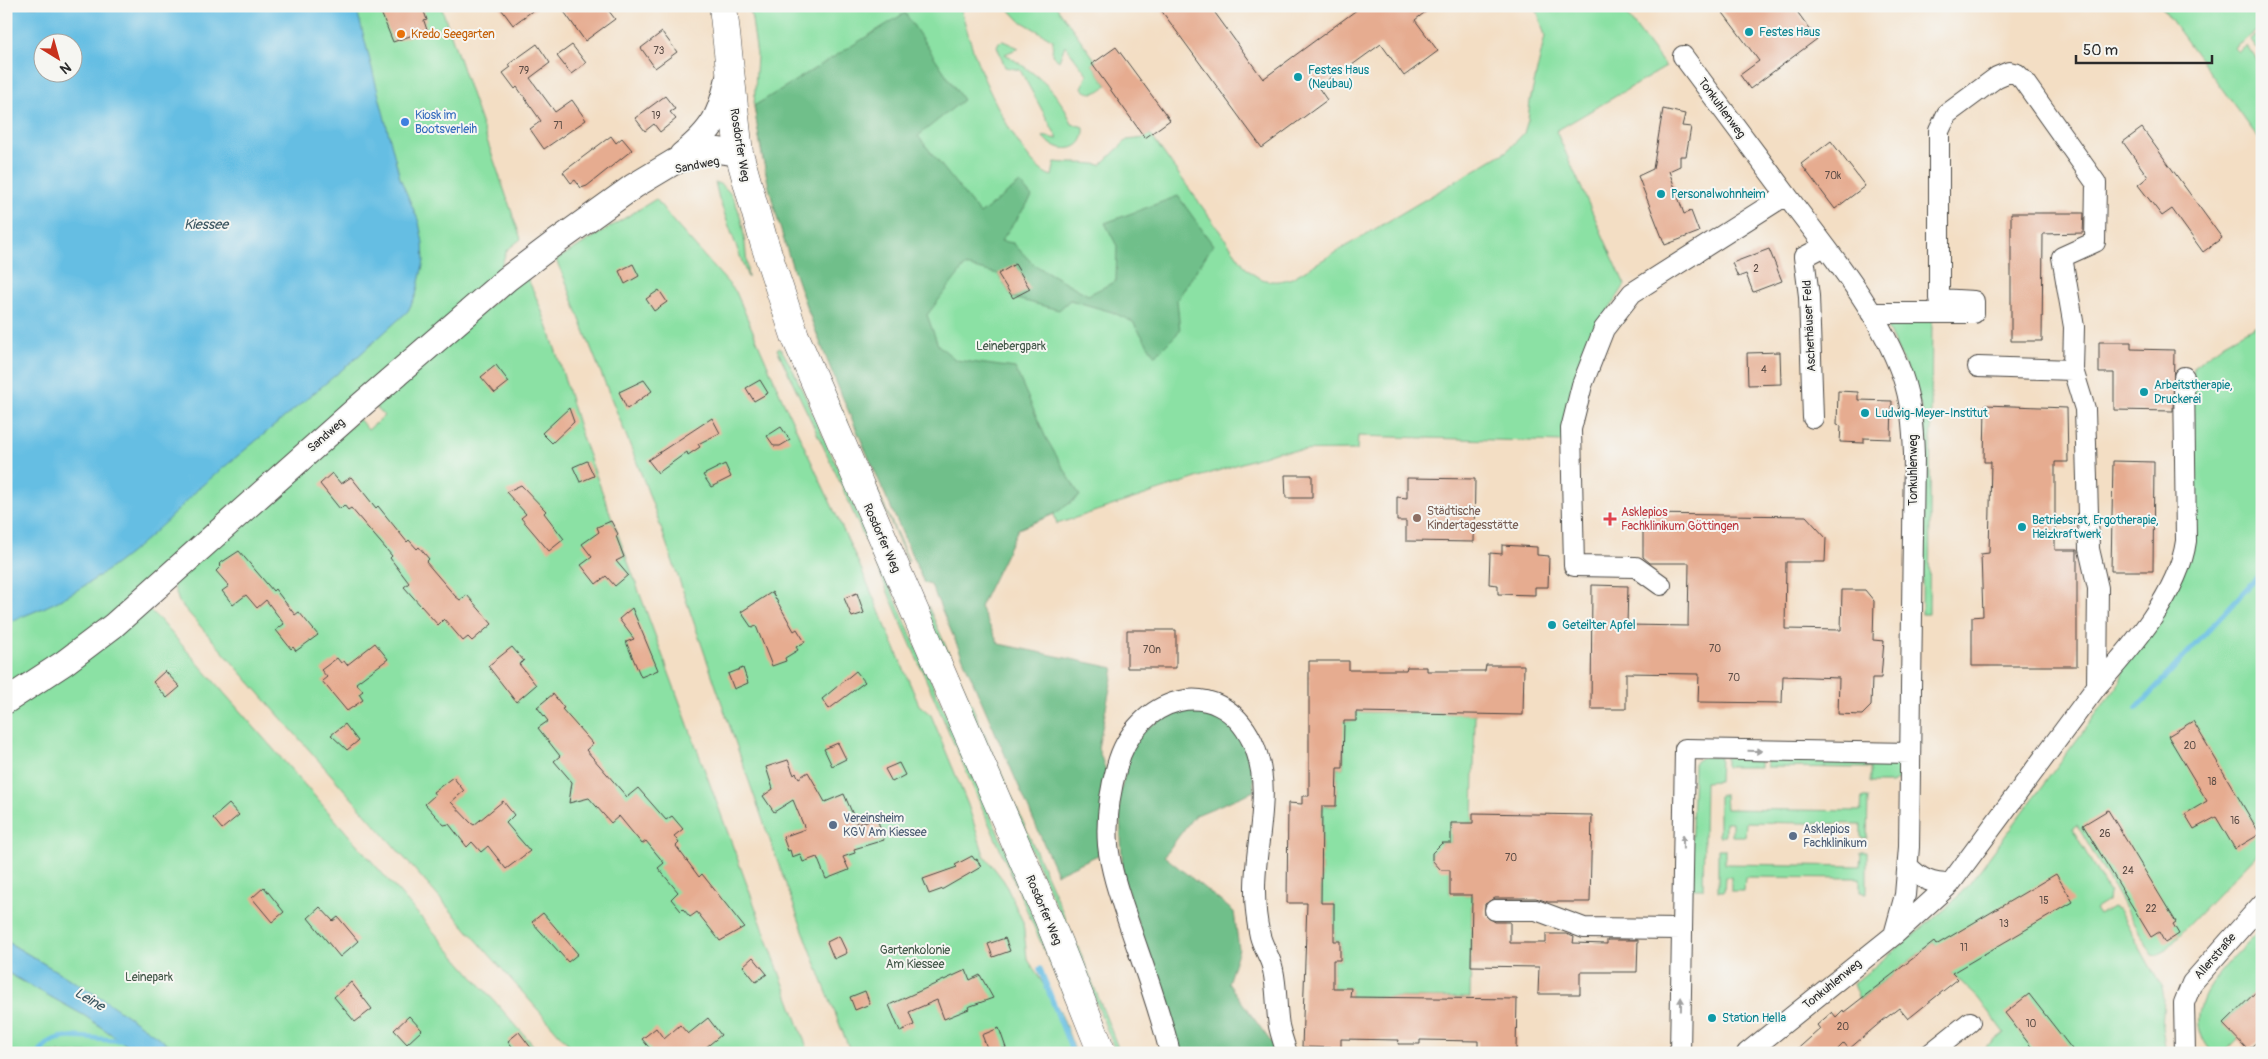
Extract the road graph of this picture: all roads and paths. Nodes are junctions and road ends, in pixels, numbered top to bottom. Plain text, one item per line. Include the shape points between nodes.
1 (722, 6) edge
2 (1683, 56) dead end
3 (730, 72) junction
4 (739, 153) junction
5 (674, 162) junction
6 (651, 175) junction
7 (1786, 195) junction
8 (1825, 246) junction
9 (1872, 313) junction
10 (1978, 367) dead end
11 (2073, 370) junction
12 (2184, 378) dead end
13 (1813, 418) dead end
14 (1662, 585) dead end
15 (2097, 686) junction
16 (6, 701) edge
17 (1910, 753) junction
18 (1908, 866) junction
19 (1950, 884) junction
20 (2262, 904) edge
21 (1495, 910) dead end
22 (1682, 929) junction
23 (1894, 935) junction
24 (1970, 1022) dead end
25 (2187, 1051) edge
26 (1674, 1052) edge
27 (1102, 1053) edge
28 (1170, 1053) edge
29 (1287, 1053) edge
30 (1747, 1053) edge
31 (1931, 1053) edge

1 - 3 main road, Rosdorfer Weg
2 - 7 street, Tonkuhlenweg
3 - 4 main road, Rosdorfer Weg
3 - 5 street via 713,126
4 - 5 street, Sandweg via 713,150
4 - 6 street, Sandweg via 716,162
4 - 27 main road, Rosdorfer Weg via 795,336 1049,920
5 - 6 street, Sandweg
6 - 16 street, Sandweg via 507,279 259,494 113,626
7 - 8 street, Tonkuhlenweg
7 - 14 street via 1632,293 1604,329 1582,385 1571,429 1574,566 1636,567
8 - 9 street, Tonkuhlenweg
8 - 13 street, Ascherhäuser Feld via 1804,257 1809,296
9 - 11 street via 1974,313 1974,301 1939,299 1939,131 1948,114 2003,73 2017,74 2096,183 2095,242 2062,257 2074,327
9 - 17 street, Tonkuhlenweg via 1902,374 1913,428
10 - 11 street
11 - 15 street via 2086,409 2089,549 2098,588
12 - 15 street, Tonkuhlenweg via 2186,541 2182,560 2168,593 2123,657
15 - 19 street, Tonkuhlenweg
17 - 18 street, Tonkuhlenweg
22 -> 17 street via 1685,750
18 - 19 street via 1922,878
18 - 23 street, Tonkuhlenweg
19 - 23 street, Tonkuhlenweg
20 - 25 street, Allerstraße via 2192,983 2184,1004
21 - 22 street via 1536,910 1584,928
26 -> 22 street
23 - 30 street, Tonkuhlenweg
24 - 31 street
28 - 29 street via 1115,882 1108,846 1108,813 1117,765 1135,728 1156,709 1188,700 1208,702 1222,708 1244,726 1254,744 1263,794 1255,892 1260,936 1273,969 1279,1027

